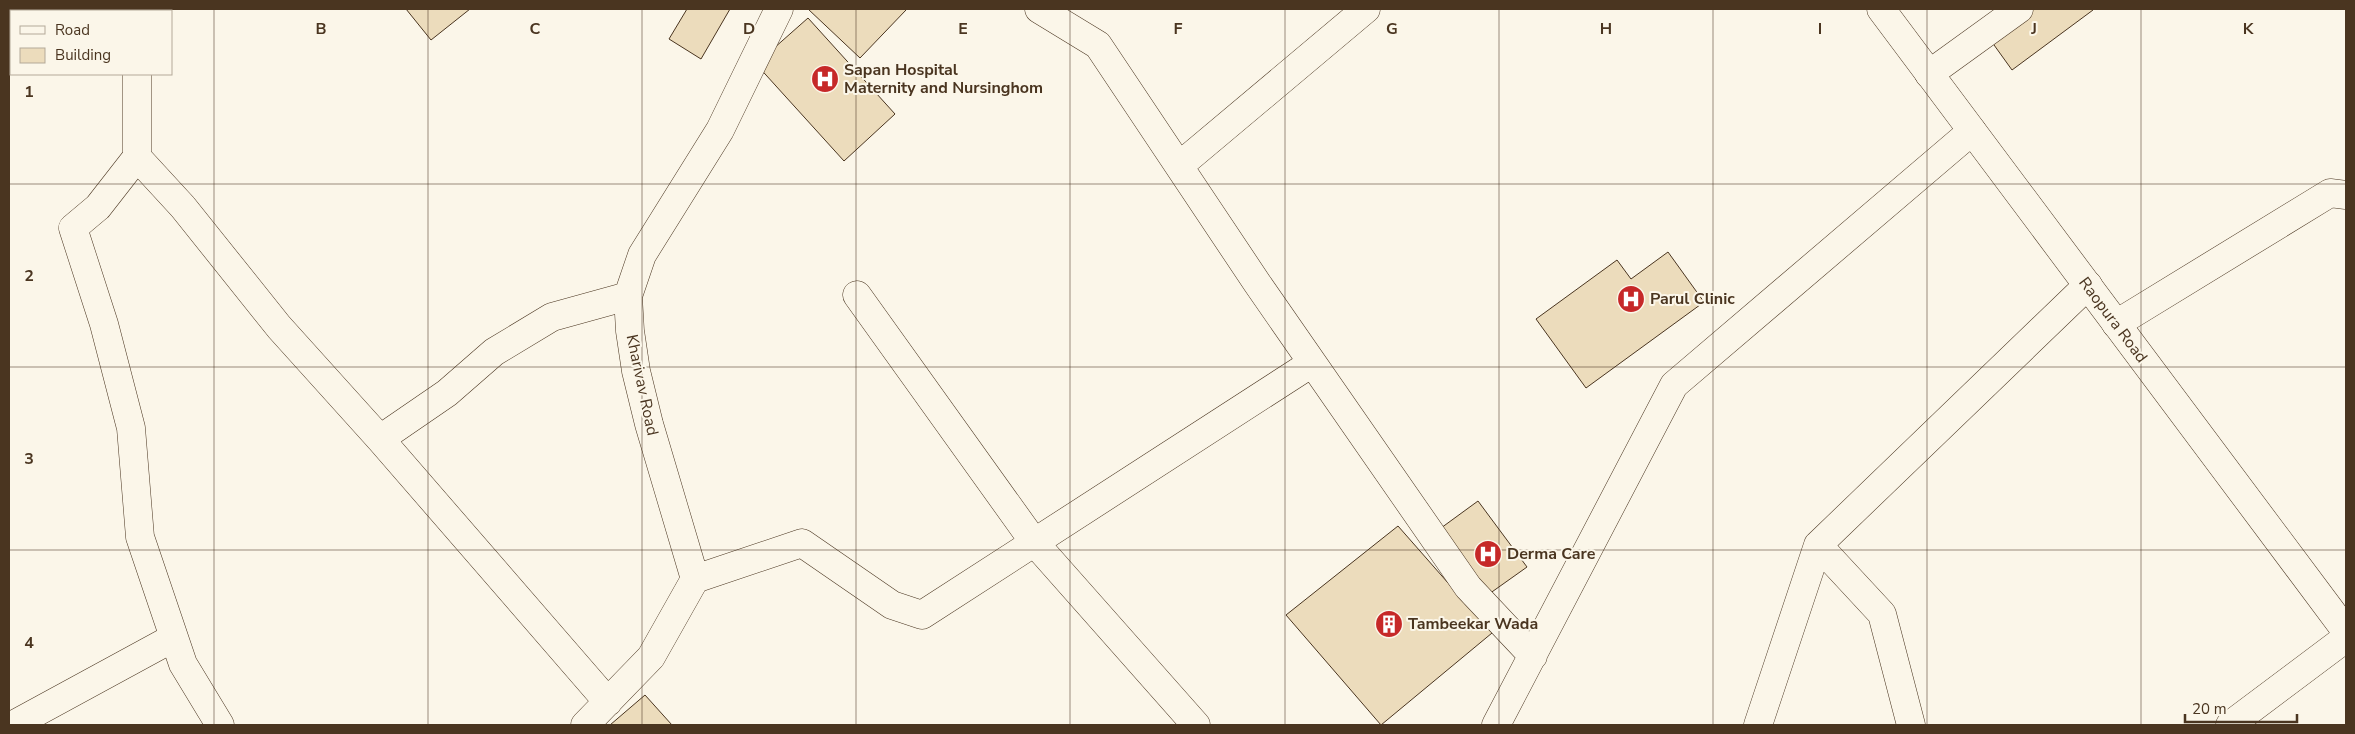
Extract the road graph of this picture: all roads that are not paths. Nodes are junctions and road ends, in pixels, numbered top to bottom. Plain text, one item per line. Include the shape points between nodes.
1 (779, 9) edge
2 (1039, 9) edge
3 (1366, 9) edge
4 (1881, 9) edge
5 (2019, 9) edge
6 (1929, 74) junction
7 (137, 75) edge
8 (1972, 131) junction
9 (137, 157) junction
10 (1179, 166) junction
11 (2346, 195) edge
12 (2088, 285) junction
13 (857, 295) dead end
14 (628, 296) junction
15 (2116, 324) junction
16 (1312, 363) junction
17 (380, 439) junction
18 (1034, 542) junction
19 (1818, 545) junction
20 (695, 579) junction
21 (2346, 631) edge
22 (173, 638) junction
23 (2346, 638) edge
24 (1532, 656) junction
25 (608, 702) junction
26 (13, 725) edge
27 (220, 725) edge
28 (585, 725) edge
29 (1196, 725) edge
30 (1496, 725) edge
31 (1758, 725) edge
32 (1910, 725) edge
33 (2230, 725) edge

1 - 14 street, Kharivav Road via 720,130 642,256
2 - 10 street via 1098,45
3 - 10 street
4 - 6 street, Raopura Road
5 - 6 street
6 - 8 street, Raopura Road
7 - 9 street
8 - 12 street, Raopura Road
8 - 24 street via 1674,385
9 - 17 street via 183,206 279,327
9 - 22 street via 98,207 73,228 104,324 131,428 140,537
10 - 16 street
11 - 15 street via 2330,192
12 - 15 street, Raopura Road
12 - 19 street
13 - 18 street
14 - 17 street via 552,317 494,352 447,393
14 - 20 street, Kharivav Road via 640,389
15 - 21 street, Raopura Road
16 - 18 street
16 - 24 street via 1468,587
17 - 25 street
18 - 20 street via 922,615 892,605 802,543
18 - 29 street
19 - 31 street
19 - 32 street via 1882,614
20 - 25 street via 652,657
22 - 26 street
22 - 27 street via 182,664
23 - 33 street
24 - 30 street
25 - 28 street

